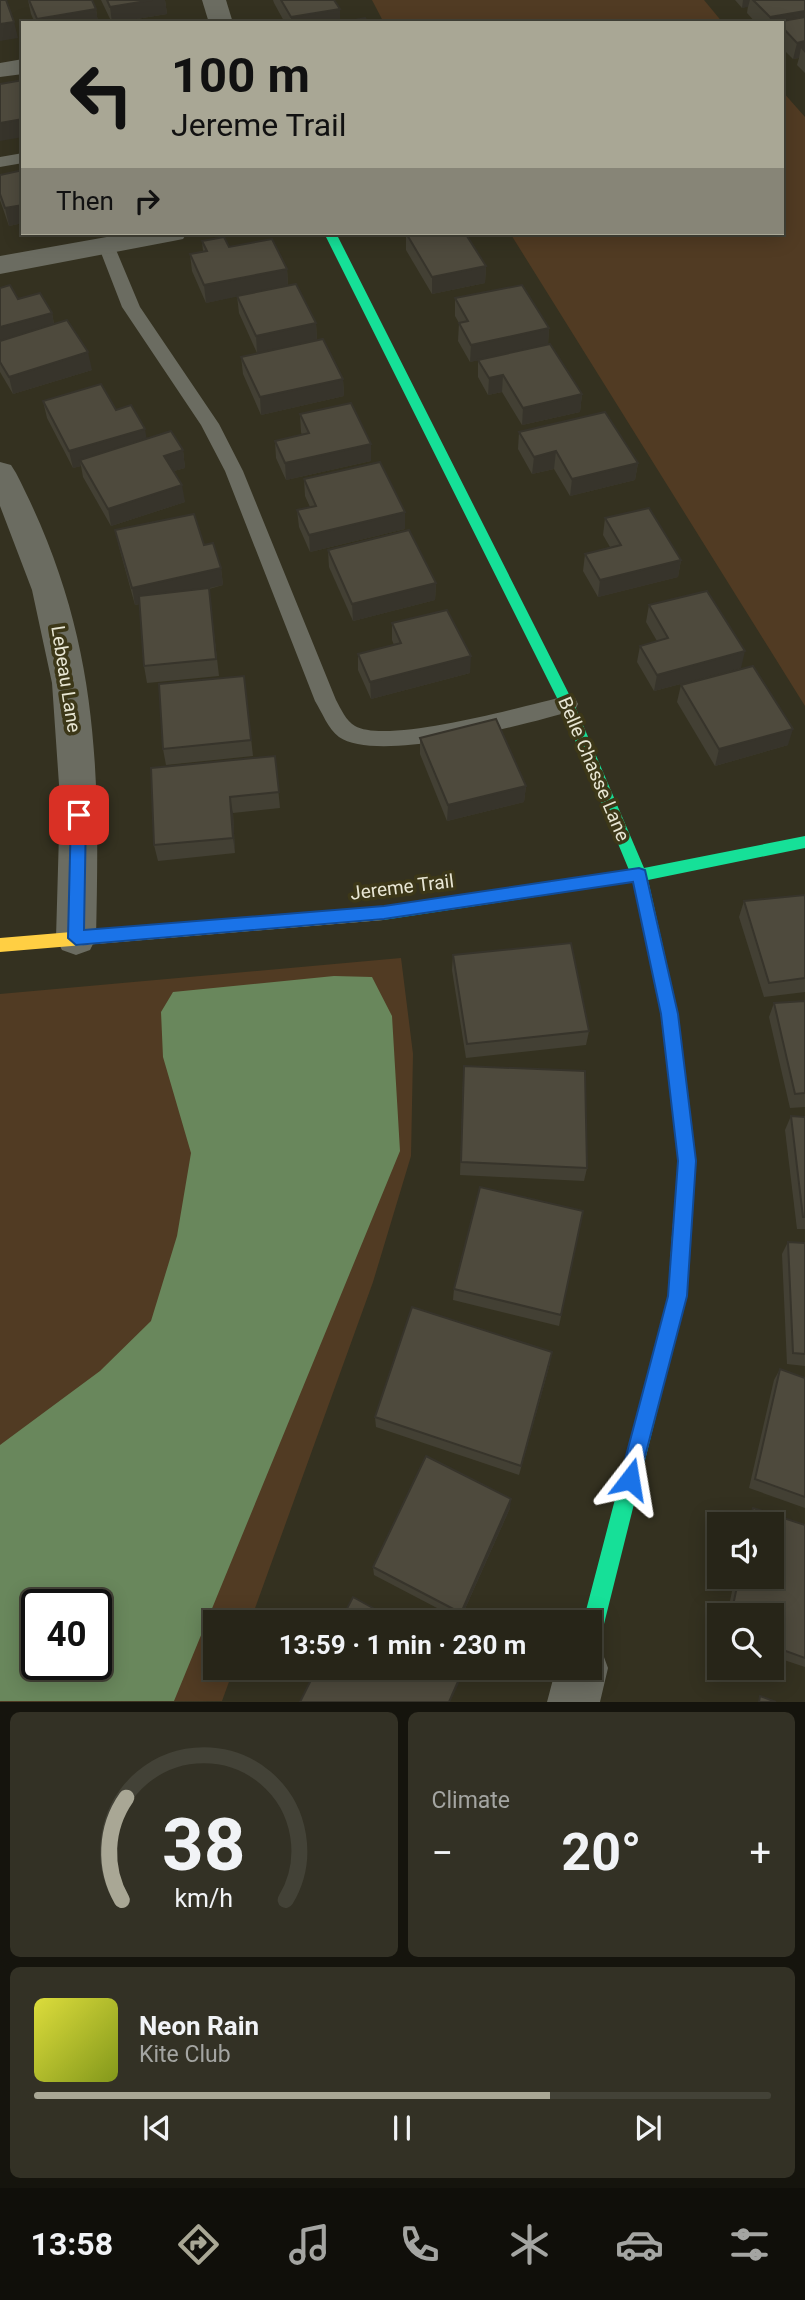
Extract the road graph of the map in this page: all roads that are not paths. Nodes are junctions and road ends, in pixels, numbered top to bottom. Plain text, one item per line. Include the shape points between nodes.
1 (214, 0) edge
2 (220, 21) edge
3 (21, 66) edge
4 (0, 70) edge
5 (21, 158) edge
6 (0, 162) edge
7 (162, 235) edge
8 (331, 235) edge
9 (106, 245) junction
10 (0, 265) edge
11 (0, 473) edge
12 (567, 704) junction
13 (805, 842) edge
14 (639, 875) junction
15 (76, 938) junction
16 (0, 945) edge
17 (597, 1610) edge
18 (579, 1680) edge
19 (573, 1702) edge

1 - 2 street
3 - 4 street
5 - 6 lane
7 - 9 street
8 - 12 street, Belle Chasse Lane
9 - 10 street
9 - 12 lane via 131,307 210,424 234,471 326,701 348,732 391,740
11 - 15 street, Lebeau Lane via 21,511 52,600 74,714 79,815
12 - 14 street, Belle Chasse Lane
13 - 14 street, Jereme Trail
14 - 15 street, Jereme Trail via 384,913
14 - 17 street, Belle Chasse Lane via 670,1014 687,1161 677,1296
15 - 16 street, Jereme Trail
18 - 19 street

